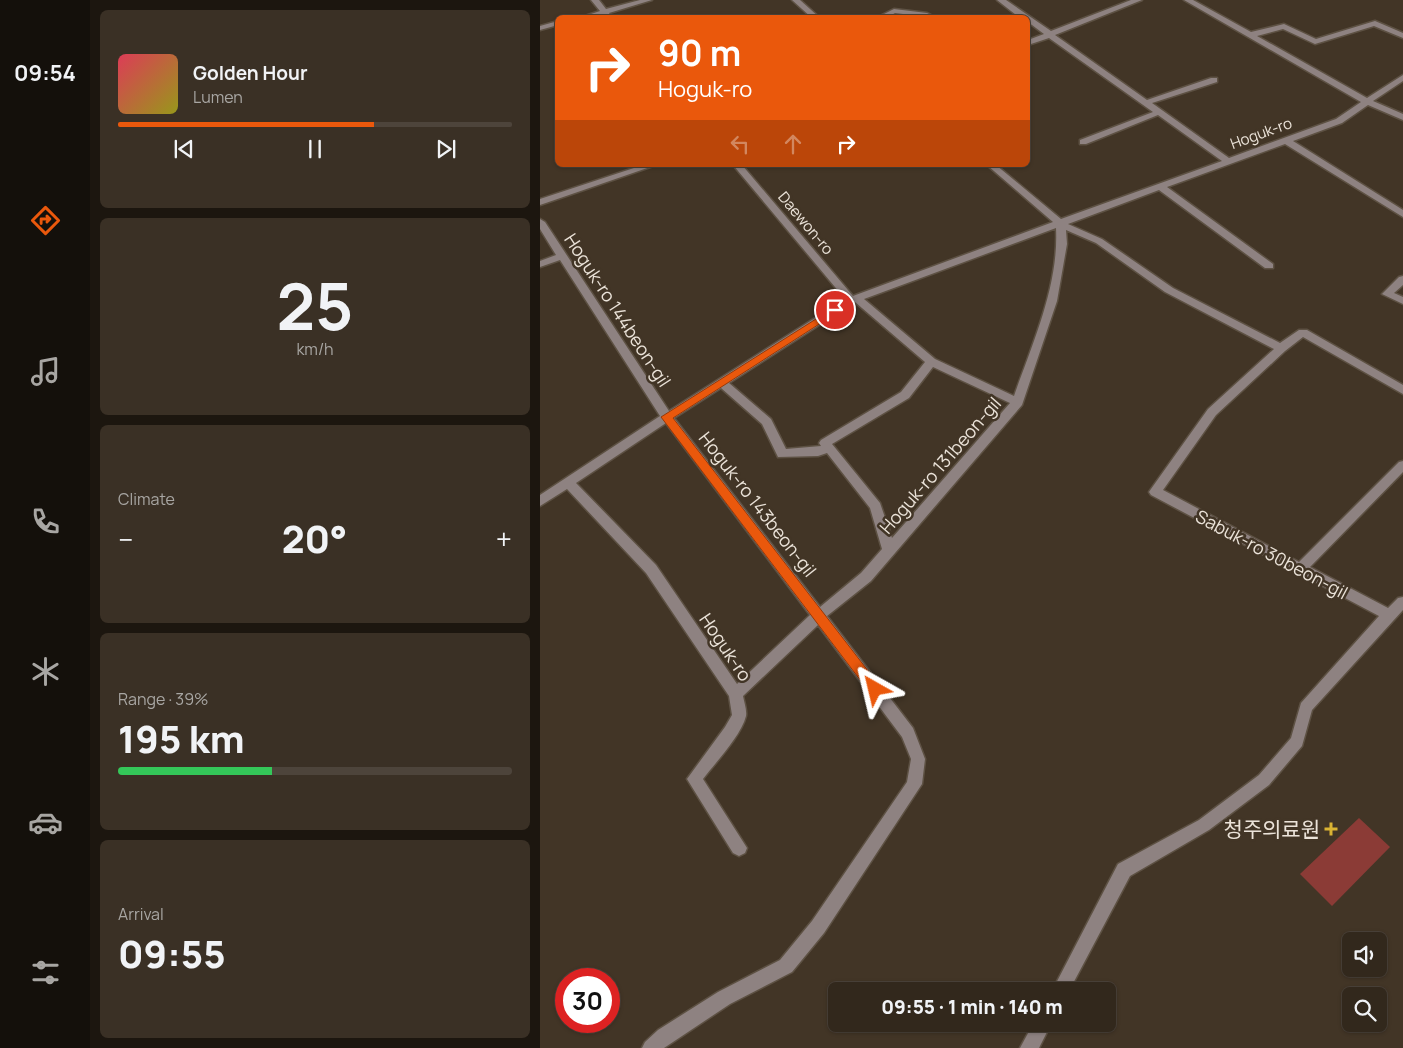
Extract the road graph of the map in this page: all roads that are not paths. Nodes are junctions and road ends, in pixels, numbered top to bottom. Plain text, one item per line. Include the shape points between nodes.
1 (595, 0) edge
2 (648, 0) edge
3 (796, 0) edge
4 (1001, 0) edge
5 (1138, 0) edge
6 (1188, 0) edge
7 (607, 15) edge
8 (814, 15) edge
9 (885, 15) edge
10 (927, 15) dead end
11 (1023, 15) edge
12 (1030, 20) edge
13 (555, 25) edge
14 (540, 28) edge
15 (1051, 35) junction
16 (1250, 35) junction
17 (1403, 36) edge
18 (1030, 42) edge
19 (1403, 76) edge
20 (1214, 80) dead end
21 (1145, 102) junction
22 (1368, 102) junction
23 (1159, 112) junction
24 (1403, 117) edge
25 (1287, 141) junction
26 (1083, 142) dead end
27 (1229, 162) junction
28 (646, 167) edge
29 (739, 167) edge
30 (993, 167) edge
31 (1160, 187) junction
32 (540, 202) edge
33 (1403, 214) edge
34 (540, 222) edge
35 (1061, 224) junction
36 (562, 256) junction
37 (540, 264) edge
38 (1269, 266) dead end
39 (1403, 279) edge
40 (854, 299) junction
41 (1403, 301) edge
42 (1281, 348) junction
43 (931, 362) junction
44 (721, 382) junction
45 (1403, 390) edge
46 (1018, 402) junction
47 (667, 417) junction
48 (829, 448) junction
49 (1403, 465) edge
50 (568, 483) junction
51 (540, 501) edge
52 (889, 550) junction
53 (1300, 570) junction
54 (1403, 602) edge
55 (819, 615) junction
56 (1388, 615) junction
57 (736, 694) junction
58 (739, 848) dead end
59 (1065, 982) edge
60 (1038, 1032) edge
61 (651, 1048) edge
62 (1030, 1048) edge

1 - 7 street
2 - 7 street
3 - 8 street
4 - 11 street
5 - 15 street
6 - 16 street
9 - 10 street via 894,11
12 - 15 street
13 - 14 street
15 - 18 street
15 - 21 street
16 - 17 street via 1284,26 1315,42 1376,23
16 - 22 street
19 - 22 street, Hoguk-ro
20 - 21 street
21 - 23 street
22 - 24 street
22 - 25 street, Hoguk-ro via 1339,121
23 - 26 street
23 - 27 street
25 - 27 street, Hoguk-ro
25 - 33 street
27 - 31 street, Hoguk-ro
28 - 32 street
29 - 40 street, Daewon-ro
30 - 35 street
31 - 35 street, Hoguk-ro
31 - 38 street
34 - 36 street, Hoguk-ro 144beon-gil
35 - 40 street, Hoguk-ro
35 - 42 street via 1099,242 1169,290
35 - 46 street, Hoguk-ro 131beon-gil via 1062,244 1052,301
36 - 37 street
36 - 47 street, Hoguk-ro 144beon-gil
39 - 41 street via 1387,294
40 - 43 street
40 - 44 street, Hoguk-ro
42 - 45 street via 1303,332
42 - 53 street, Sabuk-ro 30beon-gil via 1212,412 1155,492
43 - 46 street
43 - 48 street via 905,395 825,443
44 - 47 street, Hoguk-ro
44 - 48 street via 767,422 782,454 818,452
46 - 52 street, Hoguk-ro 131beon-gil
47 - 50 street, Hoguk-ro
47 - 55 street, Hoguk-ro 143beon-gil
48 - 52 street via 876,506
49 - 53 street
50 - 51 street, Hoguk-ro
50 - 57 street, Hoguk-ro via 651,570
52 - 55 street, Hoguk-ro 131beon-gil via 866,577
53 - 56 street, Sabuk-ro 30beon-gil
54 - 56 street
55 - 57 street
55 - 61 street, Hoguk-ro 143beon-gil via 908,733 918,759 914,784 818,927 786,966 724,998 664,1036
56 - 59 street via 1306,707 1297,742 1264,780 1204,825 1124,870
57 - 58 street, Hoguk-ro via 739,715 694,779
60 - 62 street

